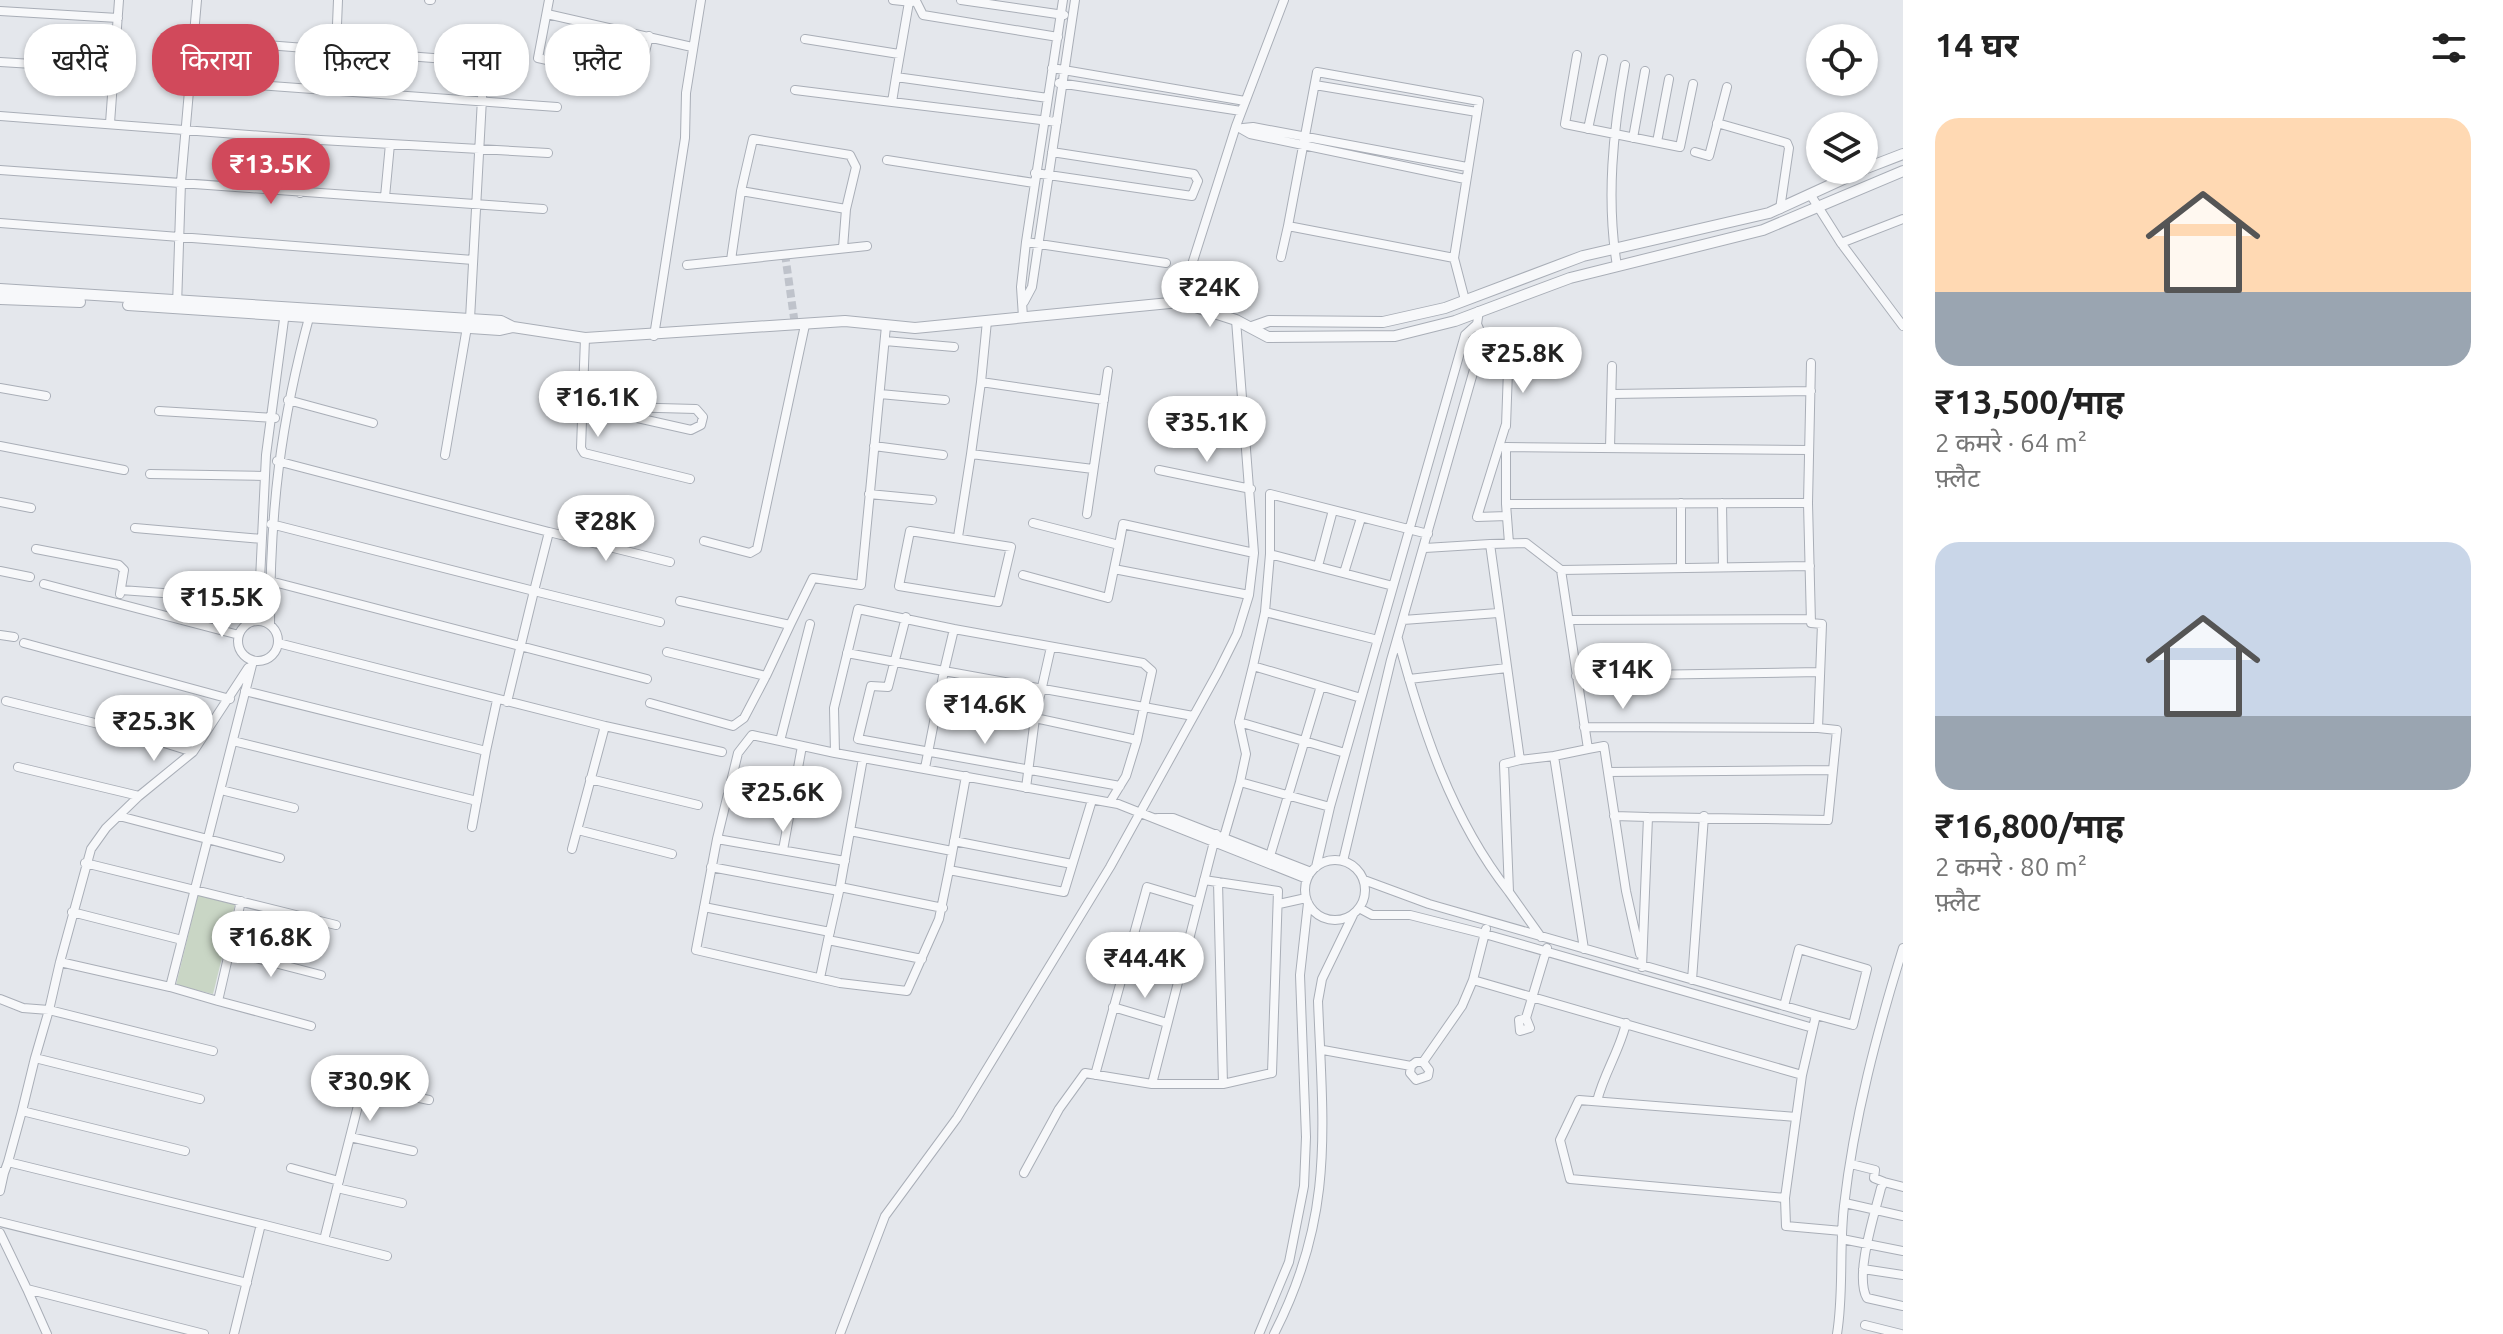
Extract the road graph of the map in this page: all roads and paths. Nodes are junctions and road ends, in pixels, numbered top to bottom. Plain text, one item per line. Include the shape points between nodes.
1 (119, 0) edge
2 (197, 0) edge
3 (338, 0) edge
4 (549, 0) edge
5 (701, 0) edge
6 (893, 0) edge
7 (961, 0) edge
8 (1063, 0) edge
9 (1075, 0) edge
10 (1284, 0) edge
11 (915, 2) edge
12 (0, 11) edge
13 (547, 14) junction
14 (1061, 15) junction
15 (1073, 16) junction
16 (118, 18) junction
17 (118, 24) edge
18 (193, 24) edge
19 (337, 24) edge
20 (593, 24) edge
21 (650, 36) edge
22 (1058, 37) junction
23 (805, 39) dead end
24 (692, 47) junction
25 (899, 54) junction
26 (1577, 55) dead end
27 (418, 56) edge
28 (1603, 59) dead end
29 (545, 60) edge
30 (0, 62) edge
31 (24, 63) edge
32 (1625, 65) dead end
33 (1052, 68) junction
34 (1065, 70) junction
35 (1645, 71) dead end
36 (896, 77) junction
37 (1669, 79) dead end
38 (1050, 82) junction
39 (1063, 84) junction
40 (1693, 84) dead end
41 (279, 87) edge
42 (1727, 87) dead end
43 (795, 90) dead end
44 (112, 96) edge
45 (187, 96) edge
46 (1048, 98) junction
47 (1245, 101) junction
48 (481, 102) junction
49 (892, 102) junction
50 (557, 107) dead end
51 (1241, 111) junction
52 (0, 116) edge
53 (1045, 121) junction
54 (1057, 122) junction
55 (110, 123) junction
56 (1717, 123) junction
57 (1240, 127) junction
58 (184, 128) junction
59 (1588, 129) junction
60 (1612, 135) junction
61 (1633, 138) junction
62 (303, 139) junction
63 (1305, 141) junction
64 (1657, 142) junction
65 (390, 144) junction
66 (479, 149) junction
67 (1052, 152) junction
68 (1695, 152) dead end
69 (548, 153) dead end
70 (1903, 154) edge
71 (887, 160) dead end
72 (1878, 164) edge
73 (1467, 167) junction
74 (0, 170) edge
75 (1903, 171) edge
76 (1049, 175) junction
77 (1034, 178) junction
78 (1465, 179) junction
79 (181, 182) junction
80 (1832, 184) edge
81 (741, 191) junction
82 (300, 193) junction
83 (1810, 194) junction
84 (385, 197) junction
85 (477, 204) junction
86 (543, 209) dead end
87 (846, 209) junction
88 (1780, 209) junction
89 (1819, 209) junction
90 (1903, 219) edge
91 (0, 223) edge
92 (1288, 226) junction
93 (178, 237) junction
94 (1026, 242) junction
95 (1841, 243) junction
96 (1039, 245) junction
97 (867, 246) dead end
98 (843, 248) junction
99 (1614, 248) junction
100 (1281, 257) dead end
101 (1454, 258) junction
102 (473, 260) junction
103 (731, 260) junction
104 (1166, 263) dead end
105 (687, 265) dead end
106 (1617, 266) junction
107 (0, 298) edge
108 (1465, 300) junction
109 (1024, 302) junction
110 (1180, 302) junction
111 (178, 306) junction
112 (1479, 311) junction
113 (284, 312) junction
114 (310, 313) junction
115 (1023, 317) junction
116 (1236, 320) junction
117 (987, 321) junction
118 (469, 323) junction
119 (1477, 324) junction
120 (805, 325) junction
121 (886, 326) junction
122 (1903, 326) edge
123 (1252, 327) junction
124 (654, 336) junction
125 (585, 338) junction
126 (885, 341) junction
127 (1509, 342) dead end
128 (954, 347) dead end
129 (1811, 363) dead end
130 (1612, 366) dead end
131 (1108, 371) dead end
132 (981, 382) junction
133 (0, 388) edge
134 (1811, 391) junction
135 (880, 394) junction
136 (1612, 394) junction
137 (46, 396) dead end
138 (288, 400) junction
139 (945, 400) dead end
140 (1104, 400) junction
141 (584, 406) junction
142 (159, 411) dead end
143 (271, 417) junction
144 (284, 419) junction
145 (373, 423) dead end
146 (1506, 424) junction
147 (0, 446) edge
148 (874, 446) junction
149 (1506, 447) junction
150 (1610, 448) junction
151 (1809, 450) junction
152 (971, 454) junction
153 (445, 455) dead end
154 (943, 455) dead end
155 (277, 461) junction
156 (1093, 469) junction
157 (124, 470) dead end
158 (1159, 470) dead end
159 (150, 474) dead end
160 (265, 476) junction
161 (690, 479) dead end
162 (1251, 489) junction
163 (869, 494) junction
164 (932, 500) dead end
165 (0, 502) edge
166 (1681, 503) junction
167 (1722, 503) junction
168 (1808, 503) junction
169 (1506, 504) junction
170 (31, 508) dead end
171 (1333, 510) junction
172 (1087, 514) dead end
173 (1507, 516) junction
174 (1361, 518) junction
175 (1033, 523) dead end
176 (271, 524) junction
177 (135, 528) dead end
178 (1411, 531) junction
179 (549, 532) junction
180 (1428, 534) junction
181 (958, 537) junction
182 (262, 539) junction
183 (704, 541) dead end
184 (1509, 543) junction
185 (1490, 544) junction
186 (1119, 545) junction
187 (1425, 548) junction
188 (36, 549) dead end
189 (1254, 553) junction
190 (1270, 554) junction
191 (670, 562) dead end
192 (1318, 566) junction
193 (1810, 566) junction
194 (1723, 567) junction
195 (1681, 568) junction
196 (1114, 569) junction
197 (1561, 570) junction
198 (0, 571) edge
199 (1344, 573) junction
200 (1023, 575) dead end
201 (30, 577) dead end
202 (270, 581) junction
203 (44, 584) dead end
204 (1393, 586) junction
205 (121, 590) junction
206 (534, 591) junction
207 (1249, 595) junction
208 (261, 600) junction
209 (680, 601) dead end
210 (118, 603) junction
211 (1265, 612) junction
212 (1498, 613) junction
213 (906, 617) junction
214 (1811, 619) junction
215 (1403, 620) junction
216 (1569, 620) junction
217 (258, 621) junction
218 (660, 622) dead end
219 (810, 624) dead end
220 (270, 625) junction
221 (790, 625) junction
222 (954, 629) junction
223 (0, 635) edge
224 (239, 635) junction
225 (14, 637) dead end
226 (1398, 639) junction
227 (1378, 640) junction
228 (24, 643) dead end
229 (278, 643) junction
230 (520, 647) junction
231 (1051, 647) junction
232 (667, 652) dead end
233 (847, 653) junction
234 (1373, 655) junction
235 (1391, 660) junction
236 (253, 661) junction
237 (893, 661) junction
238 (1253, 666) junction
239 (1507, 668) junction
240 (944, 671) junction
241 (1820, 672) junction
242 (766, 676) junction
243 (1576, 676) junction
244 (647, 679) dead end
245 (1409, 679) junction
246 (1321, 686) junction
247 (245, 691) junction
248 (1042, 691) junction
249 (1361, 698) junction
250 (230, 699) junction
251 (497, 700) junction
252 (6, 701) dead end
253 (507, 702) junction
254 (650, 703) dead end
255 (939, 703) junction
256 (1144, 707) junction
257 (1193, 716) junction
258 (1035, 718) junction
259 (1239, 722) junction
260 (605, 726) junction
261 (1584, 727) junction
262 (1818, 728) junction
263 (858, 739) junction
264 (1137, 740) junction
265 (233, 741) junction
266 (780, 741) junction
267 (1305, 741) junction
268 (802, 746) junction
269 (1588, 749) junction
270 (486, 751) junction
271 (929, 751) junction
272 (193, 752) junction
273 (722, 752) dead end
274 (835, 753) junction
275 (1345, 753) junction
276 (1554, 756) junction
277 (860, 758) junction
278 (1520, 760) junction
279 (18, 767) dead end
280 (925, 768) junction
281 (1833, 770) junction
282 (1029, 771) junction
283 (1608, 772) junction
284 (966, 776) junction
285 (590, 779) junction
286 (1240, 782) junction
287 (1120, 786) junction
288 (1026, 788) junction
289 (221, 790) junction
290 (139, 796) junction
291 (1288, 796) junction
292 (1092, 800) junction
293 (477, 801) junction
294 (1110, 802) junction
295 (698, 805) dead end
296 (1330, 807) junction
297 (294, 808) dead end
298 (1141, 812) junction
299 (119, 816) junction
300 (1614, 816) junction
301 (1704, 816) junction
302 (1648, 817) junction
303 (472, 827) dead end
304 (578, 830) junction
305 (850, 831) junction
306 (1218, 838) junction
307 (208, 839) junction
308 (717, 839) junction
309 (953, 846) junction
310 (572, 849) dead end
311 (783, 850) junction
312 (672, 854) dead end
313 (1270, 856) junction
314 (280, 858) dead end
315 (845, 861) junction
316 (1343, 861) junction
317 (85, 863) junction
318 (1072, 864) junction
319 (711, 867) junction
320 (949, 870) junction
321 (1311, 873) junction
322 (1204, 880) junction
323 (1364, 880) junction
324 (1218, 882) junction
325 (840, 889) junction
326 (195, 890) junction
327 (1509, 892) junction
328 (241, 901) junction
329 (1307, 901) junction
330 (1197, 902) junction
331 (1279, 904) junction
332 (704, 907) junction
333 (943, 908) junction
334 (1356, 911) junction
335 (72, 912) junction
336 (1487, 922) junction
337 (336, 925) dead end
338 (1485, 934) junction
339 (829, 936) junction
340 (1546, 939) junction
341 (182, 940) junction
342 (1130, 946) junction
343 (1903, 948) edge
344 (1584, 949) junction
345 (228, 951) junction
346 (1547, 951) junction
347 (922, 959) junction
348 (60, 962) junction
349 (1182, 963) junction
350 (1642, 967) junction
351 (321, 975) dead end
352 (820, 978) junction
353 (1473, 980) junction
354 (1692, 980) junction
355 (170, 987) junction
356 (1532, 996) junction
357 (0, 999) edge
358 (218, 1001) junction
359 (1784, 1006) junction
360 (1113, 1007) junction
361 (49, 1010) junction
362 (1816, 1015) junction
363 (1526, 1018) dead end
364 (1167, 1023) junction
365 (1626, 1023) junction
366 (311, 1026) dead end
367 (1813, 1028) junction
368 (1323, 1050) junction
369 (213, 1051) dead end
370 (35, 1058) junction
371 (1423, 1062) junction
372 (1411, 1066) junction
373 (1095, 1075) junction
374 (1802, 1075) junction
375 (1152, 1084) junction
376 (1223, 1084) junction
377 (1323, 1085) junction
378 (1304, 1086) junction
379 (200, 1099) dead end
380 (429, 1100) dead end
381 (1597, 1101) junction
382 (22, 1111) junction
383 (1796, 1117) junction
384 (350, 1137) junction
385 (185, 1151) dead end
386 (413, 1151) dead end
387 (8, 1162) junction
388 (1851, 1164) junction
389 (291, 1168) dead end
390 (2, 1173) edge
391 (1024, 1173) dead end
392 (1884, 1182) junction
393 (338, 1184) junction
394 (1903, 1187) edge
395 (0, 1191) edge
396 (1785, 1198) junction
397 (402, 1203) dead end
398 (1845, 1203) junction
399 (1876, 1209) junction
400 (1903, 1216) edge
401 (0, 1222) edge
402 (261, 1224) junction
403 (0, 1233) edge
404 (1842, 1235) junction
405 (324, 1240) junction
406 (1870, 1243) junction
407 (1903, 1251) edge
408 (387, 1256) dead end
409 (1863, 1269) junction
410 (1903, 1275) edge
411 (247, 1283) junction
412 (27, 1289) junction
413 (1274, 1298) junction
414 (1903, 1306) edge
415 (1282, 1318) junction
416 (1865, 1325) dead end
417 (47, 1334) edge
418 (204, 1334) edge
419 (234, 1334) edge
420 (840, 1334) edge
421 (1259, 1334) edge
422 (1274, 1334) edge
423 (1837, 1334) edge
424 (1901, 1334) edge

1 - 16 street
2 - 18 street
3 - 19 street
4 - 13 street
5 - 24 street
6 - 11 street
7 - 14 street
8 - 14 street
9 - 15 street
10 - 47 street
11 - 22 street via 923,15
11 - 25 street
12 - 16 street
13 - 20 street
13 - 29 street via 538,58
14 - 15 street
14 - 22 street
15 - 34 street
16 - 17 street
21 - 24 street
22 - 33 street
23 - 25 street
24 - 124 street via 685,138
25 - 36 street
26 - 59 street via 1565,124
27 - 48 street via 484,62
28 - 59 street
30 - 31 street
32 - 60 street
33 - 34 street
33 - 38 street
34 - 39 street
34 - 47 street
35 - 61 street
36 - 46 street
36 - 49 street
37 - 64 street
38 - 39 street
38 - 46 street
39 - 51 street
39 - 54 street
40 - 64 street via 1680,147
41 - 48 street
42 - 56 street
43 - 49 street
44 - 55 street
45 - 58 street
46 - 53 street
47 - 51 street
48 - 50 street
48 - 66 street
49 - 53 street
51 - 57 street
52 - 55 street
53 - 54 street
53 - 77 street
54 - 67 street
55 - 58 street
56 - 68 street via 1709,156
56 - 88 street via 1787,143
57 - 63 street via 1250,134
57 - 110 street
58 - 62 street
58 - 79 street
59 - 60 street
60 - 61 street
60 - 99 street
61 - 64 street
62 - 65 street
62 - 82 street
63 - 73 street
63 - 73 street via 1317,72 1479,101
63 - 78 street
63 - 92 street
65 - 66 street
65 - 84 street
66 - 69 street
66 - 85 street
67 - 76 street
67 - 76 street via 1194,174 1198,181 1192,196
70 - 72 street
71 - 77 street
73 - 78 street
74 - 79 street
75 - 89 street
76 - 77 street
76 - 96 street
77 - 94 street
78 - 101 street
79 - 82 street
79 - 93 street
80 - 83 street
81 - 87 street
81 - 87 street via 753,139 850,155 856,167
81 - 103 street
82 - 84 street
83 - 88 street
83 - 89 street
84 - 85 street
85 - 86 street
85 - 102 street
87 - 98 street
88 - 99 street
89 - 95 street
89 - 106 street via 1763,230
90 - 95 street
91 - 93 street
92 - 100 street
92 - 101 street
93 - 102 street
93 - 111 street
94 - 96 street
94 - 109 street
95 - 122 street
96 - 104 street
96 - 109 street
97 - 98 street
98 - 103 street
99 - 106 street
99 - 108 street
101 - 108 street
102 - 118 street
103 - 105 street
106 - 112 street
107 - 111 street
108 - 123 street via 1383,322 1269,321
109 - 115 street
110 - 115 street
110 - 116 street
111 - 113 street
112 - 119 street
112 - 123 street via 1395,336 1268,337
113 - 114 street
113 - 143 street
114 - 118 street
114 - 138 street
115 - 117 street
116 - 123 street
116 - 162 street
117 - 121 street
117 - 132 street
118 - 125 street via 501,321
118 - 153 street
119 - 178 street via 1465,335
119 - 180 street via 1483,338
120 - 121 street via 845,321
120 - 124 street
120 - 183 street via 757,549 750,553
121 - 126 street
124 - 125 street
125 - 141 street
126 - 128 street
126 - 135 street
127 - 146 street
129 - 134 street
130 - 136 street
131 - 140 street
132 - 140 street
132 - 152 street
133 - 137 street
134 - 136 street
134 - 151 street
135 - 139 street
135 - 148 street
136 - 150 street
138 - 144 street
138 - 145 street
140 - 156 street
141 - 141 street via 691,430 688,415 696,409
141 - 161 street via 581,448 589,457
142 - 143 street
143 - 144 street
143 - 160 street
144 - 155 street
146 - 149 street
146 - 173 street via 1477,517
147 - 157 street
148 - 154 street
148 - 163 street
149 - 150 street
149 - 169 street
150 - 151 street
151 - 168 street
152 - 156 street
152 - 181 street
155 - 176 street
155 - 179 street
156 - 172 street
158 - 162 street
159 - 160 street
160 - 182 street
162 - 189 street
163 - 164 street
163 - 221 street via 861,585 813,578
165 - 170 street
166 - 167 street
166 - 169 street
166 - 195 street
167 - 168 street
167 - 194 street
168 - 193 street
169 - 173 street
171 - 174 street
171 - 190 street via 1270,494
171 - 192 street
173 - 184 street
174 - 178 street
174 - 199 street
175 - 186 street
176 - 202 street
176 - 206 street
177 - 182 street
178 - 180 street
178 - 204 street
179 - 191 street
179 - 206 street
180 - 187 street
181 - 181 street via 1011,547 998,602 899,586 910,531
182 - 208 street
184 - 185 street
184 - 197 street via 1526,543
185 - 187 street
185 - 212 street
186 - 189 street via 1123,524
186 - 196 street
187 - 215 street
188 - 205 street via 119,565 124,570
189 - 207 street
190 - 192 street
190 - 211 street
192 - 199 street
193 - 194 street
193 - 214 street
194 - 195 street
195 - 197 street
196 - 200 street via 1108,598
196 - 207 street
197 - 216 street
198 - 201 street
199 - 204 street
202 - 220 street
202 - 230 street
203 - 210 street
204 - 227 street
205 - 208 street
205 - 210 street
206 - 218 street
206 - 230 street
207 - 257 street via 1237,634
208 - 217 street
209 - 221 street
210 - 224 street
211 - 227 street
211 - 238 street
212 - 215 street
212 - 239 street
213 - 222 street
213 - 233 street via 858,609
213 - 237 street
214 - 216 street
214 - 241 street via 1822,624
215 - 226 street
216 - 243 street
217 - 220 street
217 - 224 street
219 - 266 street
220 - 229 street
221 - 242 street
222 - 231 street
222 - 240 street
223 - 225 street
224 - 236 street via 245,657
226 - 235 street
226 - 245 street
227 - 234 street
228 - 250 street
229 - 236 street via 270,658
229 - 251 street
230 - 244 street
230 - 253 street
231 - 248 street
231 - 256 street via 1148,665 1152,671
232 - 242 street
233 - 237 street
233 - 274 street via 834,708
234 - 235 street
234 - 249 street
235 - 316 street
236 - 247 street
236 - 250 street
237 - 240 street
237 - 263 street via 888,687 871,686 868,692
238 - 246 street
238 - 259 street
239 - 245 street
239 - 278 street
240 - 248 street
240 - 255 street
241 - 243 street
241 - 262 street
242 - 254 street via 744,718 733,726
243 - 261 street
245 - 327 street via 1442,780 1479,853
246 - 249 street
246 - 267 street
247 - 265 street
247 - 270 street
248 - 256 street
248 - 258 street
249 - 275 street
250 - 272 street
251 - 253 street
251 - 270 street
252 - 272 street
253 - 260 street
255 - 258 street
255 - 271 street
256 - 257 street
256 - 264 street
257 - 298 street
258 - 264 street
258 - 282 street
259 - 267 street
259 - 286 street via 1246,754
260 - 273 street
260 - 285 street
261 - 262 street
261 - 269 street
262 - 281 street via 1837,730
263 - 271 street
263 - 277 street
264 - 287 street
265 - 289 street
265 - 293 street
266 - 268 street
266 - 308 street via 752,735 744,743
267 - 275 street
267 - 291 street
268 - 274 street
268 - 311 street
269 - 276 street
269 - 283 street via 1604,746
270 - 293 street
271 - 280 street
271 - 282 street
272 - 290 street
274 - 277 street
275 - 296 street
276 - 278 street
276 - 344 street
277 - 280 street
277 - 305 street
278 - 327 street via 1504,764
279 - 290 street
280 - 284 street
281 - 283 street
281 - 301 street via 1828,820
282 - 287 street
282 - 288 street
283 - 300 street
284 - 288 street
284 - 309 street
285 - 295 street
285 - 304 street
286 - 291 street
286 - 306 street
287 - 294 street
288 - 292 street
289 - 297 street
289 - 307 street
290 - 299 street
291 - 296 street
291 - 313 street
292 - 294 street
292 - 318 street
293 - 303 street
294 - 298 street
296 - 321 street
298 - 306 street via 1170,827
298 - 420 street via 957,1118 892,1204
299 - 307 street
299 - 317 street
300 - 302 street
300 - 350 street
301 - 302 street
301 - 354 street
302 - 350 street
304 - 310 street
304 - 312 street
305 - 309 street
305 - 315 street
306 - 313 street
306 - 321 street
306 - 322 street
307 - 314 street
307 - 326 street
308 - 311 street
308 - 319 street
309 - 318 street
309 - 320 street
311 - 315 street
313 - 321 street
315 - 325 street
316 - 321 street via 1324,862
316 - 323 street
317 - 326 street
317 - 335 street
318 - 320 street via 1064,892
319 - 325 street
319 - 332 street
320 - 333 street
321 - 329 street
322 - 324 street
322 - 330 street
323 - 334 street via 1366,890
323 - 336 street
324 - 331 street via 1278,891
324 - 376 street
325 - 333 street
325 - 339 street
326 - 328 street
326 - 341 street
327 - 340 street
328 - 337 street
328 - 345 street
329 - 331 street
329 - 334 street via 1333,920
329 - 378 street via 1300,975
330 - 342 street via 1147,887
330 - 349 street
331 - 376 street via 1272,1073
332 - 339 street
332 - 352 street via 696,950
333 - 347 street
334 - 338 street via 1410,915
334 - 368 street via 1322,979 1318,1001
335 - 341 street
335 - 348 street
336 - 338 street
336 - 340 street
338 - 346 street
338 - 353 street
339 - 347 street
339 - 352 street
340 - 344 street
340 - 346 street
341 - 355 street
342 - 349 street
342 - 360 street
343 - 388 street via 1868,1070
344 - 350 street
345 - 351 street
345 - 358 street
346 - 356 street
346 - 367 street
347 - 352 street via 907,991
348 - 355 street
348 - 361 street
349 - 364 street
350 - 354 street
353 - 356 street
353 - 371 street via 1462,1006
354 - 359 street
355 - 358 street
356 - 363 street
356 - 365 street
357 - 361 street
358 - 366 street
359 - 362 street
359 - 362 street via 1799,949 1867,969 1853,1025
360 - 364 street
360 - 373 street
361 - 369 street
361 - 370 street
362 - 367 street
364 - 375 street
365 - 374 street
365 - 381 street
367 - 374 street
368 - 372 street
368 - 377 street
370 - 379 street
370 - 382 street
371 - 372 street
371 - 372 street via 1429,1073 1423,1080 1414,1079
373 - 375 street
373 - 391 street via 1085,1073
374 - 383 street
375 - 376 street
377 - 378 street
377 - 415 street via 1320,1201 1303,1268
378 - 413 street via 1301,1211
380 - 384 street via 363,1086
381 - 383 street
381 - 396 street via 1579,1100 1560,1140 1570,1179
382 - 385 street
382 - 387 street
383 - 396 street
384 - 386 street
384 - 393 street
387 - 390 street
387 - 402 street
388 - 392 street via 1875,1170 1874,1178
388 - 398 street
389 - 393 street
390 - 395 street
392 - 394 street
392 - 399 street
393 - 397 street
393 - 405 street
396 - 404 street via 1786,1226
398 - 399 street
398 - 404 street
399 - 400 street
399 - 406 street
401 - 411 street
402 - 405 street
402 - 411 street
403 - 412 street
404 - 406 street
404 - 423 street via 1843,1296
405 - 408 street
406 - 407 street
406 - 409 street
409 - 410 street
409 - 414 street via 1867,1298
411 - 419 street
412 - 417 street
412 - 418 street
413 - 415 street
413 - 421 street
415 - 422 street
416 - 424 street

